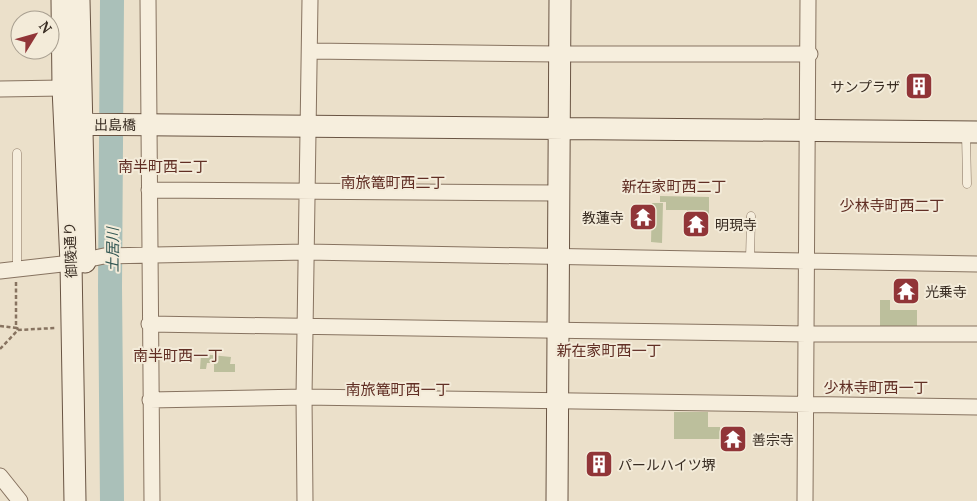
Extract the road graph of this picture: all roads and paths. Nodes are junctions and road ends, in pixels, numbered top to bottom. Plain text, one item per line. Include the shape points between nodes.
1 (62, 0) edge
2 (79, 0) edge
3 (148, 0) edge
4 (310, 0) edge
5 (560, 0) edge
6 (808, 0) edge
7 (310, 51) junction
8 (560, 54) junction
9 (810, 54) junction
10 (63, 88) junction
11 (0, 89) edge
12 (74, 124) junction
13 (149, 125) junction
14 (308, 126) junction
15 (561, 129) junction
16 (809, 129) junction
17 (971, 132) edge
18 (17, 153) dead end
19 (967, 184) dead end
20 (149, 190) junction
21 (307, 190) junction
22 (559, 193) junction
23 (752, 216) dead end
24 (306, 252) junction
25 (150, 255) junction
26 (559, 258) junction
27 (87, 259) junction
28 (750, 260) junction
29 (807, 260) junction
30 (977, 264) edge
31 (17, 269) junction
32 (0, 270) edge
33 (149, 324) junction
34 (0, 326) edge
35 (305, 327) junction
36 (72, 328) junction
37 (18, 329) junction
38 (557, 330) junction
39 (806, 334) junction
40 (977, 334) edge
41 (0, 349) edge
42 (304, 397) junction
43 (150, 400) junction
44 (556, 401) junction
45 (807, 404) junction
46 (977, 407) edge
47 (0, 476) edge
48 (20, 501) edge
49 (75, 501) edge
50 (87, 501) edge
51 (152, 501) edge
52 (306, 501) edge
53 (557, 501) edge
54 (805, 501) edge

1 - 10 street, 御陵通り
2 - 12 street, 御陵通り
3 - 13 street
4 - 7 street
5 - 8 street
6 - 9 street
7 - 8 street
7 - 14 street
8 - 9 street
8 - 15 street
9 - 16 street
10 - 11 street
10 - 12 street, 御陵通り
12 - 13 street, 出島橋
12 - 27 street, 御陵通り
13 - 14 street, 出島橋
13 - 20 street
14 - 15 street, 出島橋
14 - 21 street
15 - 16 street, 出島橋
15 - 22 street
16 - 17 street, 出島橋
16 - 29 street
17 - 19 lane
18 - 31 lane
20 - 21 street
20 - 25 street
21 - 22 street
21 - 24 street
22 - 26 street
23 - 28 lane
24 - 25 street
24 - 26 street
24 - 35 street
25 - 27 street
25 - 33 street
26 - 28 street
26 - 38 street
27 - 31 street
27 - 36 street, 御陵通り
27 - 50 street, 御陵通り
28 - 29 street
29 - 30 street
29 - 39 street
31 - 32 street
31 - 37 path
33 - 35 street
33 - 43 street
34 - 37 path
35 - 38 street
35 - 42 street
36 - 37 path
36 - 49 street, 御陵通り
37 - 41 path
38 - 39 street
38 - 44 street
39 - 40 street
39 - 45 street
42 - 43 street
42 - 44 street
42 - 52 street
43 - 51 street
44 - 45 street
44 - 53 street
45 - 46 street
45 - 54 street
47 - 48 street

